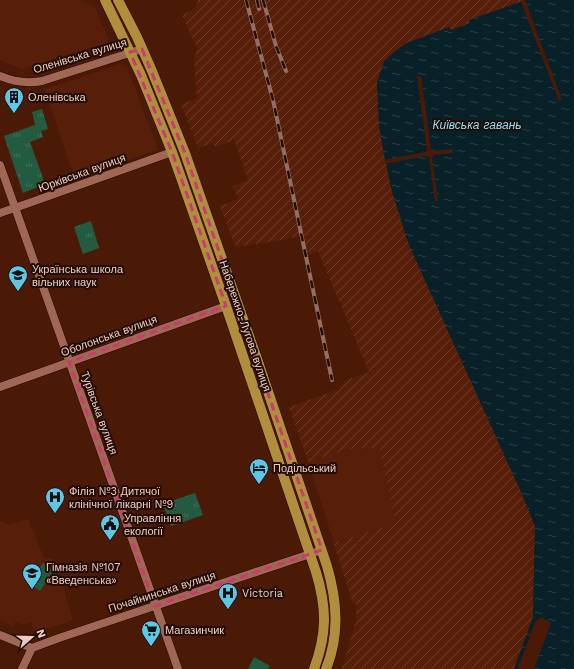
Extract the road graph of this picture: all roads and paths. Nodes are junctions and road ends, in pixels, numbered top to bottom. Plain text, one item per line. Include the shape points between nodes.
1 (105, 0) edge
2 (118, 0) edge
3 (142, 49) junction
4 (130, 52) junction
5 (0, 76) edge
6 (172, 152) junction
7 (0, 165) edge
8 (15, 208) junction
9 (0, 213) edge
10 (226, 306) junction
11 (69, 362) junction
12 (0, 387) edge
13 (322, 550) junction
14 (310, 554) junction
15 (155, 606) junction
16 (0, 635) edge
17 (32, 648) junction
18 (22, 669) edge
19 (178, 669) edge
20 (314, 669) edge
21 (326, 669) edge

1 - 4 main road, Набережно-Лугова вулиця
2 - 3 main road, Набережно-Лугова вулиця
3 - 4 street, Оленівська вулиця
3 - 13 main road, Набережно-Лугова вулиця via 187,159
4 - 5 street, Оленівська вулиця via 42,81 27,83
4 - 6 main road, Набережно-Лугова вулиця
6 - 8 street, Юрківська вулиця
6 - 10 main road, Набережно-Лугова вулиця
7 - 8 street, Турівська вулиця
8 - 9 street, Юрківська вулиця
8 - 11 street, Турівська вулиця
10 - 11 street, Оболонська вулиця
10 - 14 main road, Набережно-Лугова вулиця
11 - 12 street, Оболонська вулиця
11 - 15 street, Турівська вулиця
13 - 14 street, Почайнинська вулиця
13 - 21 main road, Набережно-Лугова вулиця via 332,586 336,622 332,651
14 - 15 street, Почайнинська вулиця
14 - 20 main road, Набережно-Лугова вулиця via 320,584 324,619 324,633
15 - 17 street, Почайнинська вулиця
15 - 19 street, Турівська вулиця
16 - 17 street
17 - 18 street

